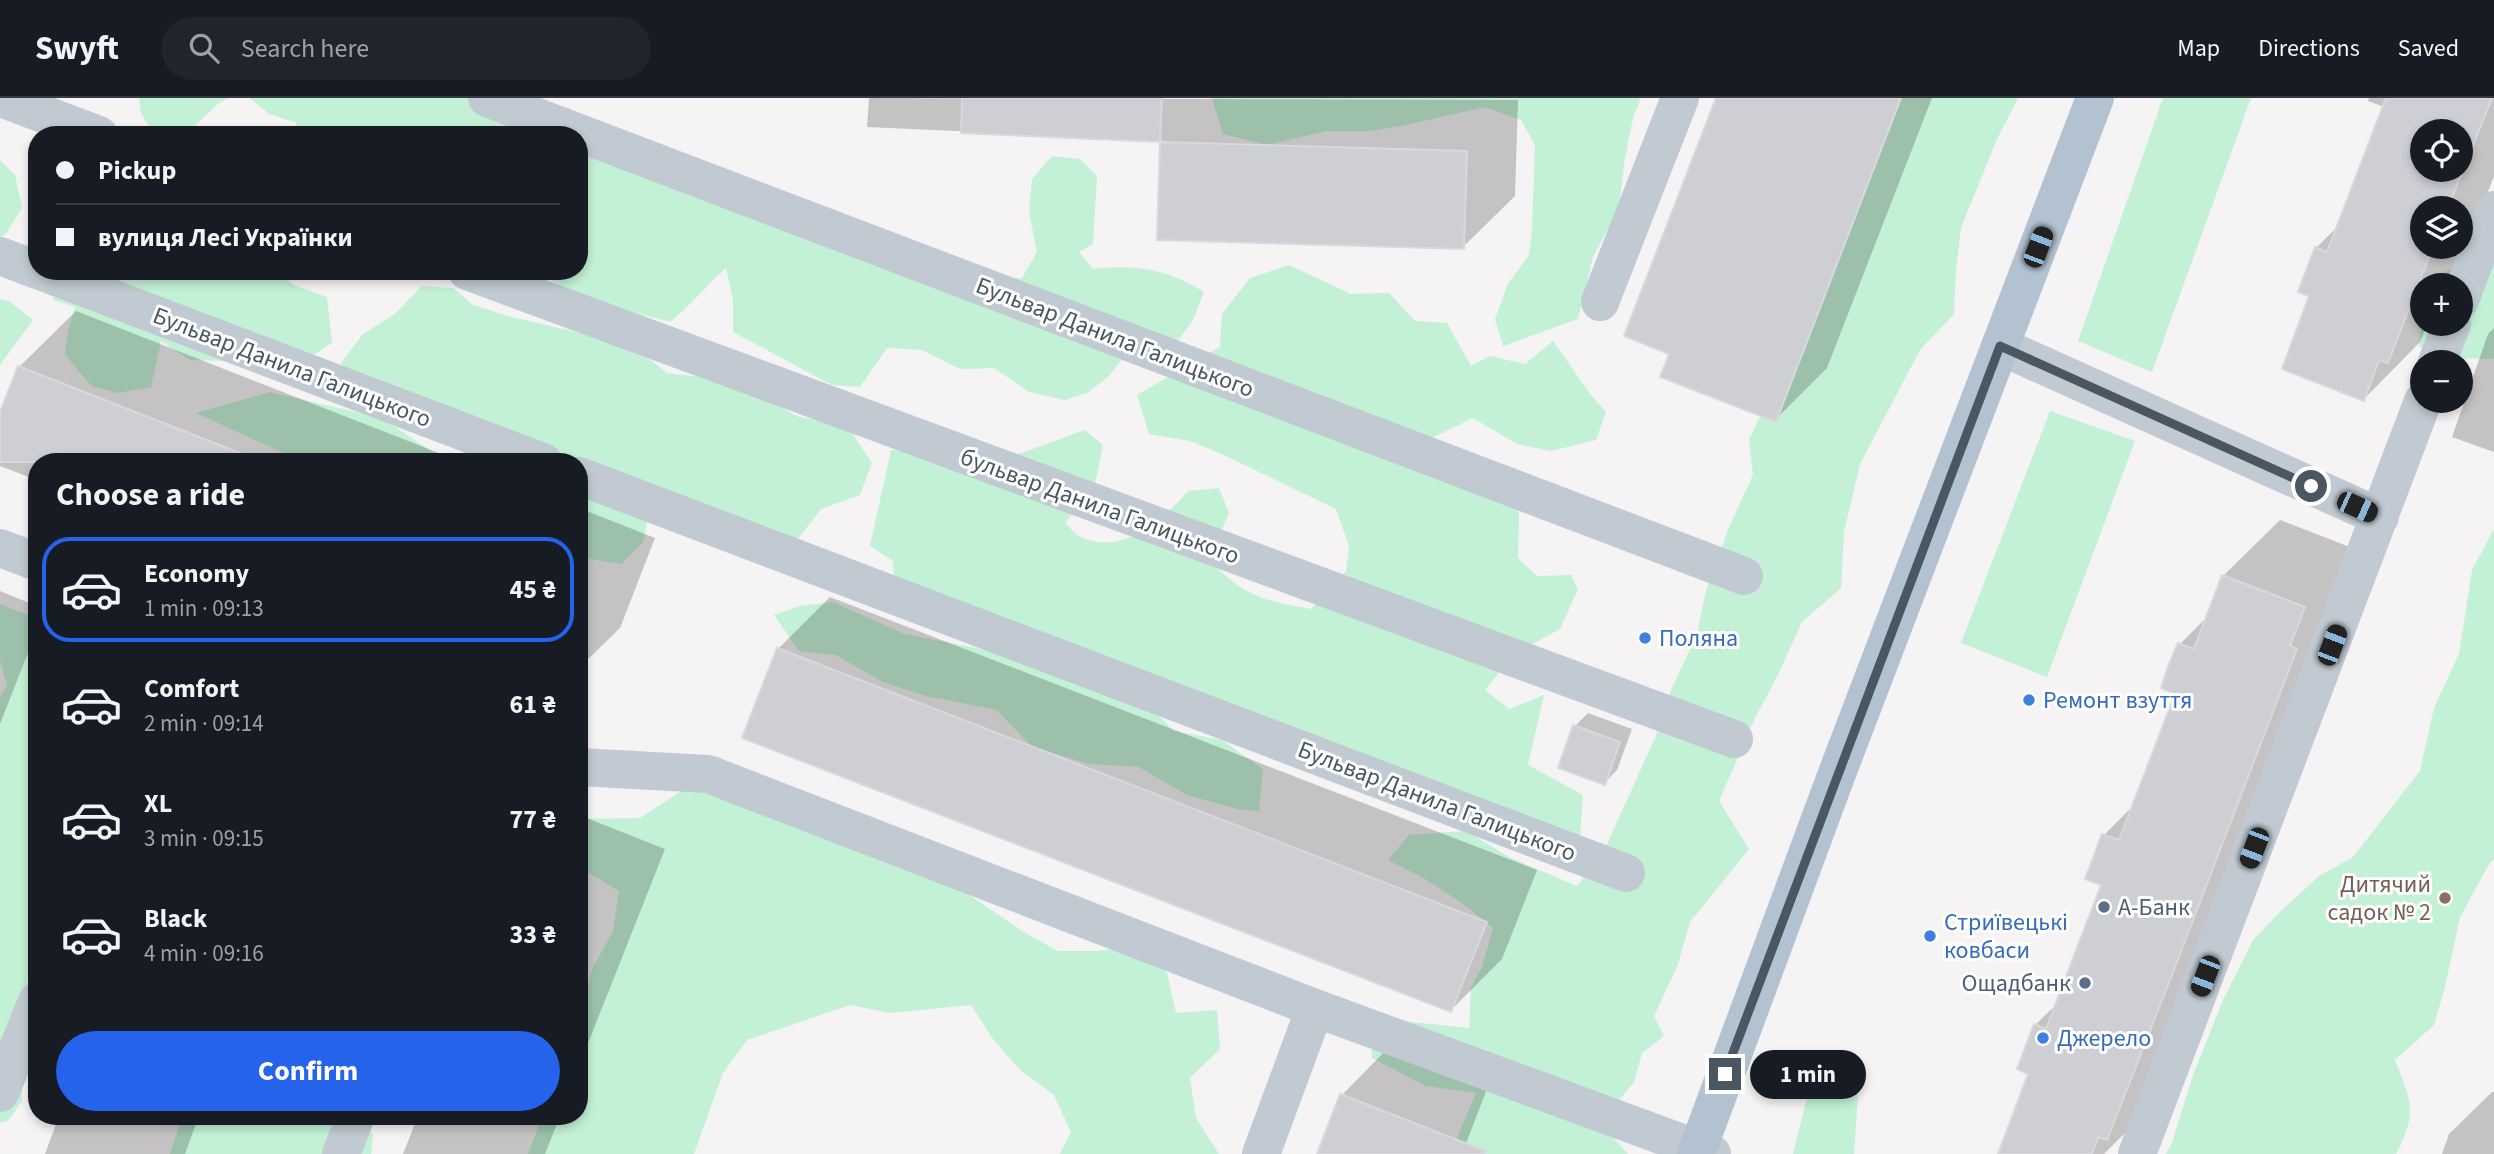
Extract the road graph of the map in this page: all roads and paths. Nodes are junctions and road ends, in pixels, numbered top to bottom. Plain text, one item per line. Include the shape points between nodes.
1 (1, 98) edge
2 (487, 98) edge
3 (1680, 98) edge
4 (2095, 98) edge
5 (75, 126) edge
6 (561, 126) edge
7 (588, 136) edge
8 (2494, 210) edge
9 (0, 256) edge
10 (28, 267) edge
11 (2470, 273) edge
12 (63, 280) edge
13 (491, 280) edge
14 (1600, 302) dead end
15 (2000, 346) junction
16 (2419, 413) edge
17 (519, 453) edge
18 (588, 479) edge
19 (2380, 517) junction
20 (0, 548) edge
21 (28, 559) edge
22 (1744, 576) dead end
23 (1734, 739) dead end
24 (588, 767) edge
25 (1626, 873) dead end
26 (1315, 1008) junction
27 (28, 1023) edge
28 (0, 1093) edge
29 (352, 1125) edge
30 (1702, 1152) edge
31 (341, 1154) edge
32 (1261, 1154) edge
33 (2137, 1154) edge

1 - 5 street
2 - 6 street, Бульвар Данила Галицького
3 - 14 street
4 - 15 main road
7 - 22 street, Бульвар Данила Галицького
8 - 11 street
9 - 10 street, Бульвар Данила Галицького
12 - 17 street, Бульвар Данила Галицького
13 - 23 street, бульвар Данила Галицького
15 - 19 street
15 - 30 main road via 1841,763
16 - 19 street
18 - 25 street, Бульвар Данила Галицького
19 - 33 street
20 - 21 street
24 - 26 street via 708,774
26 - 30 street
26 - 32 street
27 - 28 street
29 - 31 street

